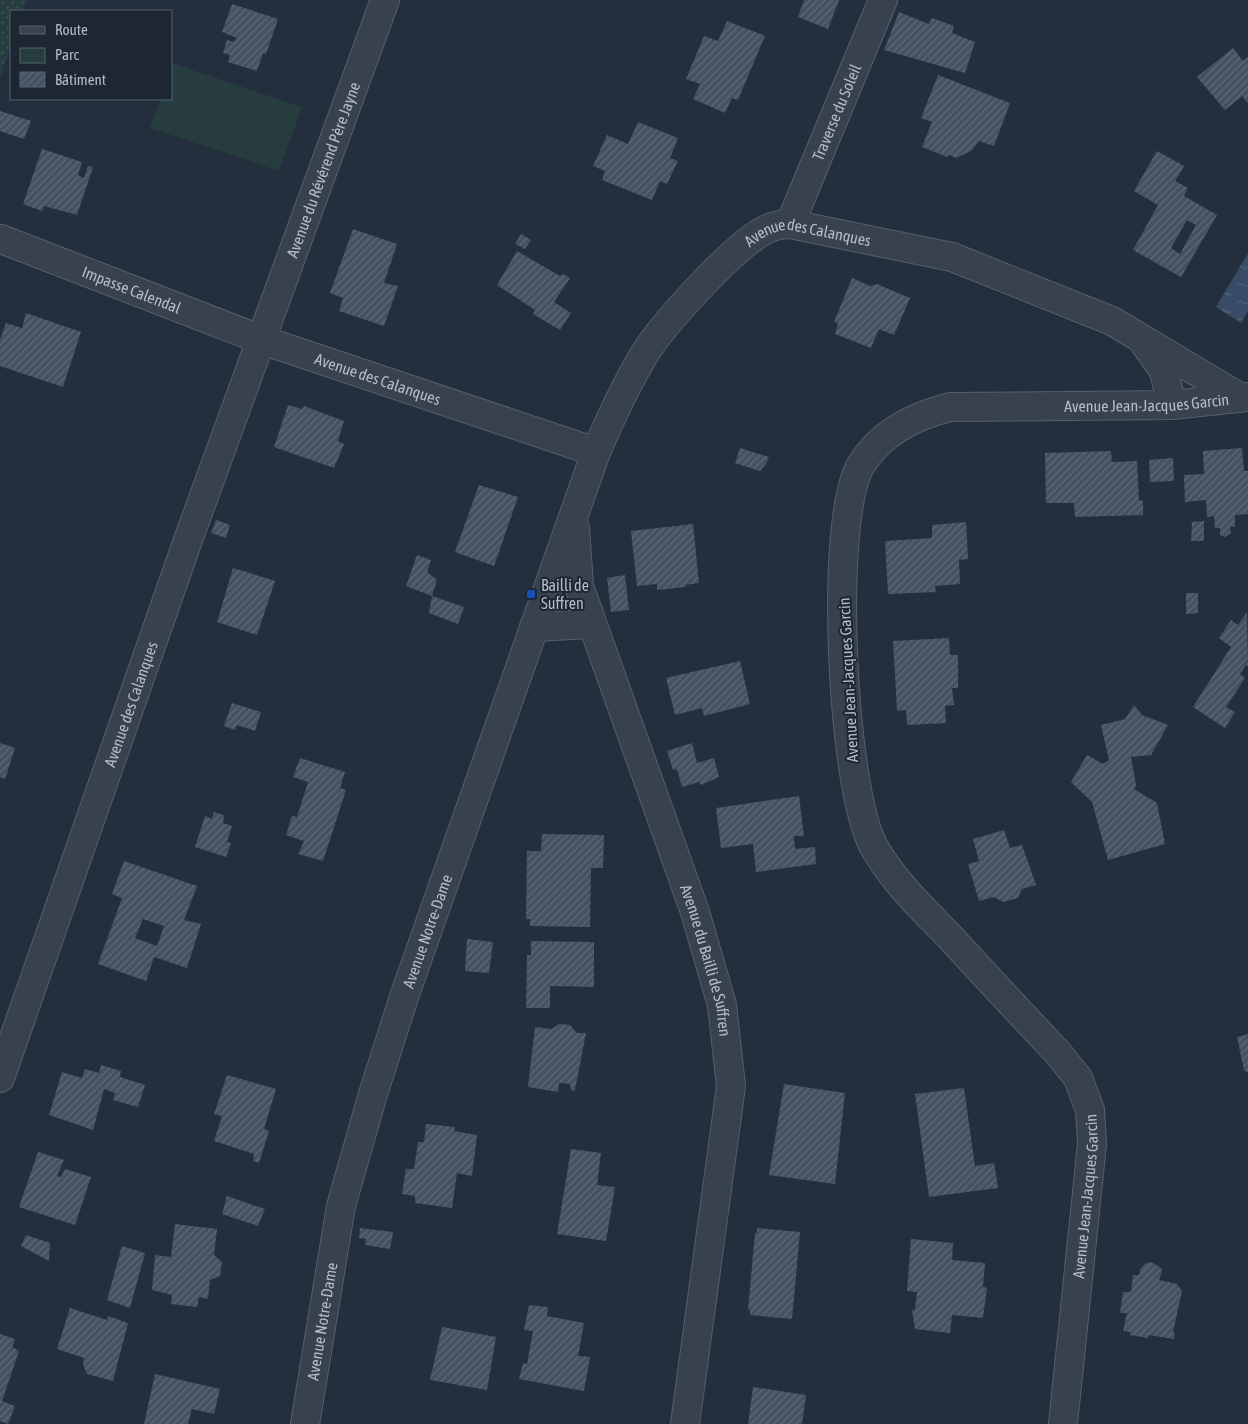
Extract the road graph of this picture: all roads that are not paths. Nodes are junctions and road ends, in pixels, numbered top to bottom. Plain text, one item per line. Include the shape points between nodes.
1 (385, 0) edge
2 (883, 0) edge
3 (790, 224) junction
4 (1, 239) edge
5 (1138, 336) junction
6 (262, 340) junction
7 (1244, 398) edge
8 (1172, 405) junction
9 (596, 452) junction
10 (574, 512) junction
11 (591, 624) junction
12 (534, 627) junction
13 (0, 1078) edge
14 (305, 1424) edge
15 (685, 1424) edge
16 (1064, 1424) edge

1 - 6 street, Avenue du Révérend Père Jayne
2 - 3 street, Traverse du Soleil
3 - 5 street, Avenue des Calanques via 952,257 1112,321
3 - 9 street, Avenue des Calanques via 778,225 745,243 658,335 618,402
4 - 6 street, Impasse Calendal
5 - 7 street, Avenue des Calanques
5 - 8 street, Avenue des Calanques via 1164,371
6 - 9 street, Avenue des Calanques
6 - 13 street, Avenue des Calanques via 188,540
7 - 8 street, Avenue Jean-Jacques Garcin
8 - 16 street, Avenue Jean-Jacques Garcin via 950,407 925,413 904,423 883,439 861,466 848,503 842,616 850,750 861,810 874,846 897,882 1058,1053 1078,1078 1090,1110 1092,1144
9 - 10 street, Avenue Notre-Dame
10 - 11 street, Avenue du Bailli de Suffren via 579,586
10 - 12 street, Avenue Notre-Dame
11 - 12 street
11 - 15 street, Avenue du Bailli de Suffren via 695,912 722,1005 731,1086
12 - 14 street, Avenue Notre-Dame via 405,994 340,1206

